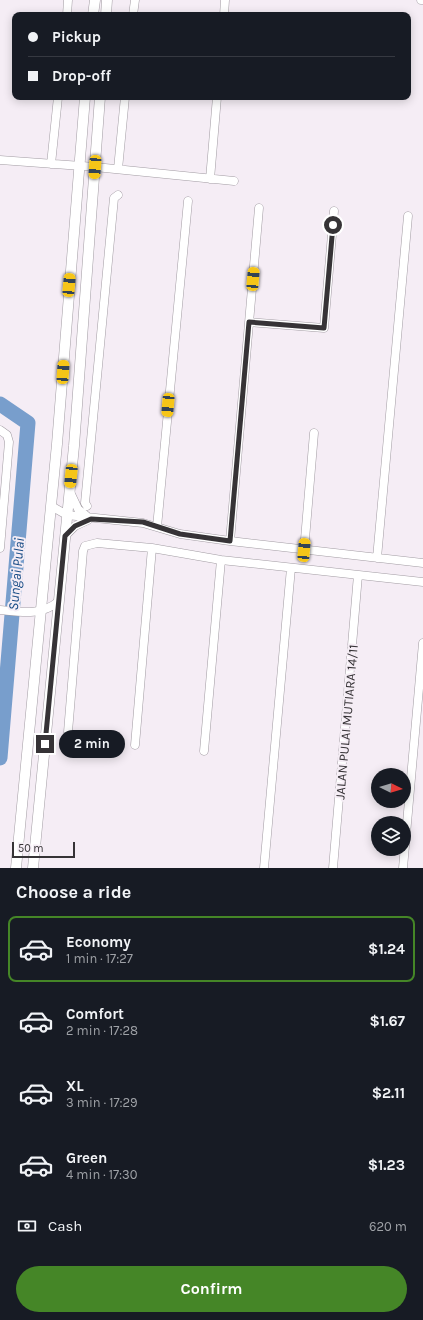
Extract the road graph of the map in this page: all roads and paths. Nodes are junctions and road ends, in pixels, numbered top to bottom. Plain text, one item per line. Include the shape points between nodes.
1 (68, 0) edge
2 (95, 0) edge
3 (108, 0) edge
4 (135, 0) edge
5 (225, 0) edge
6 (67, 12) edge
7 (93, 12) edge
8 (106, 12) edge
9 (134, 12) edge
10 (224, 12) edge
11 (58, 100) edge
12 (85, 100) edge
13 (100, 100) edge
14 (125, 100) edge
15 (217, 100) edge
16 (0, 160) edge
17 (51, 164) junction
18 (78, 166) junction
19 (95, 167) junction
20 (118, 169) junction
21 (210, 179) junction
22 (234, 181) dead end
23 (118, 195) dead end
24 (188, 201) dead end
25 (259, 208) dead end
26 (334, 211) dead end
27 (408, 216) dead end
28 (249, 322) junction
29 (0, 430) edge
30 (314, 433) dead end
31 (69, 491) junction
32 (51, 506) junction
33 (87, 506) dead end
34 (67, 515) junction
35 (91, 519) junction
36 (157, 527) junction
37 (65, 536) junction
38 (230, 541) junction
39 (0, 548) edge
40 (152, 548) junction
41 (304, 550) junction
42 (377, 558) junction
43 (221, 560) junction
44 (423, 563) edge
45 (291, 568) junction
46 (358, 575) junction
47 (423, 582) edge
48 (58, 602) junction
49 (0, 610) edge
50 (36, 612) junction
51 (423, 642) edge
52 (70, 737) dead end
53 (135, 746) dead end
54 (204, 751) dead end
55 (16, 868) edge
56 (33, 868) edge
57 (264, 868) edge
58 (333, 868) edge
59 (403, 868) edge

1 - 6 street
2 - 7 street
3 - 8 street
4 - 9 street
5 - 10 street
11 - 17 street
12 - 18 street
13 - 19 street
14 - 20 street
15 - 21 street
16 - 17 street
17 - 18 street
18 - 19 street
18 - 32 street
19 - 20 street
19 - 31 street
20 - 21 street
21 - 22 street
23 - 33 street via 114,198 84,503
24 - 36 street
25 - 28 street
26 - 28 street via 324,328
27 - 42 street
28 - 38 street
29 - 39 street via 9,442
30 - 41 street
31 - 34 street
31 - 35 street via 78,509
32 - 34 street
32 - 50 street
34 - 35 street
34 - 37 street
35 - 36 street via 143,522
35 - 37 street via 75,526
36 - 38 street via 180,534
37 - 48 street
38 - 41 street
40 - 43 street
40 - 52 street via 97,543 85,546 68,732
40 - 53 street
41 - 42 street
42 - 44 street
43 - 45 street
43 - 54 street
45 - 46 street
45 - 57 street
46 - 47 street
46 - 58 street, JALAN PULAI MUTIARA 14/11
48 - 50 street
48 - 56 street
49 - 50 street
50 - 55 street
51 - 59 street

